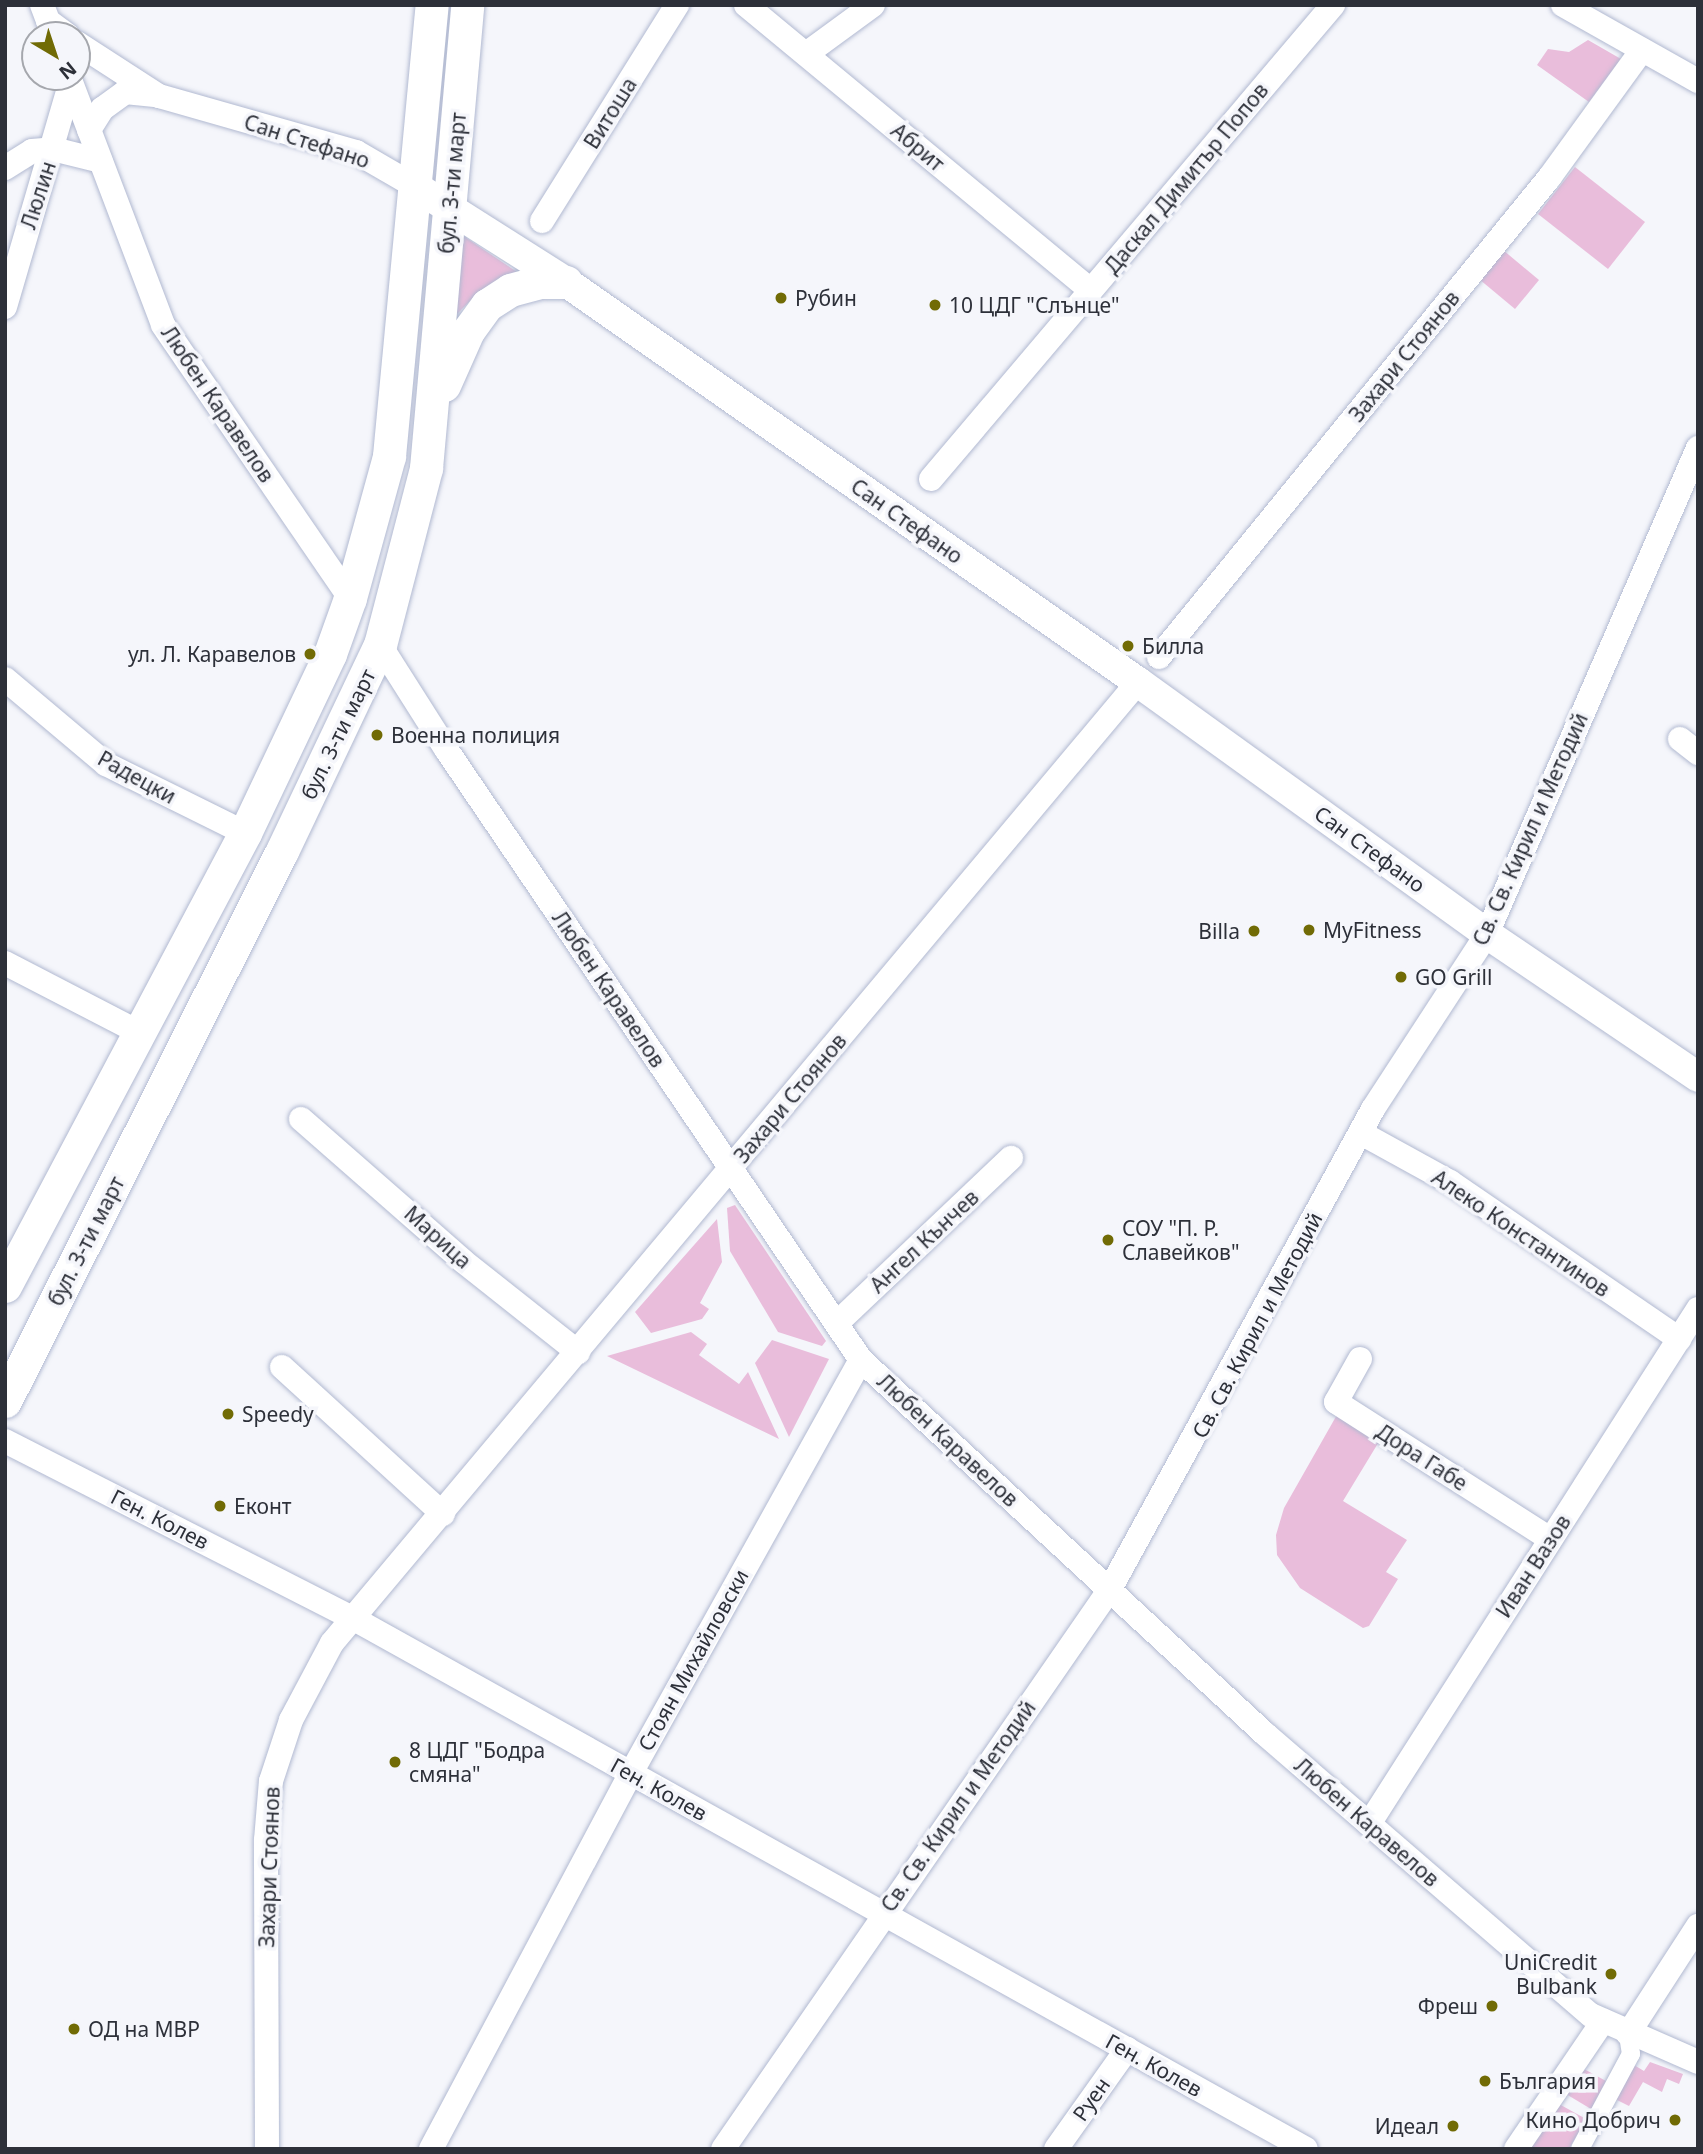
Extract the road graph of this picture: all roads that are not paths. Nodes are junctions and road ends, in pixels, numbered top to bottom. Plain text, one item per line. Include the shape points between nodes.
1 (432, 5) edge
2 (467, 5) edge
3 (677, 5) edge
4 (746, 5) edge
5 (873, 5) edge
6 (1333, 5) edge
7 (1563, 5) edge
8 (1642, 50) junction
9 (91, 52) edge
10 (806, 54) junction
11 (1698, 81) edge
12 (67, 91) edge
13 (74, 91) edge
14 (159, 96) junction
15 (89, 130) junction
16 (53, 149) junction
17 (101, 161) junction
18 (5, 168) edge
19 (412, 185) junction
20 (451, 208) junction
21 (542, 221) dead end
22 (566, 282) junction
23 (1091, 290) junction
24 (5, 307) edge
25 (432, 413) junction
26 (1698, 448) edge
27 (931, 479) dead end
28 (351, 598) junction
29 (380, 645) junction
30 (1159, 657) dead end
31 (5, 679) edge
32 (1138, 682) junction
33 (245, 833) junction
34 (1487, 934) junction
35 (5, 963) edge
36 (140, 1033) junction
37 (1698, 1077) edge
38 (301, 1119) dead end
39 (1361, 1133) junction
40 (1011, 1158) dead end
41 (731, 1170) junction
42 (6, 1281) edge
43 (1698, 1309) edge
44 (837, 1323) junction
45 (1679, 1339) junction
46 (578, 1352) junction
47 (1360, 1359) dead end
48 (861, 1360) junction
49 (282, 1367) dead end
50 (5, 1401) edge
51 (5, 1441) edge
52 (443, 1514) junction
53 (1550, 1539) junction
54 (1110, 1589) junction
55 (356, 1619) junction
56 (631, 1773) junction
57 (1369, 1824) junction
58 (882, 1914) junction
59 (1698, 1926) edge
60 (1603, 2021) junction
61 (1628, 2034) junction
62 (1127, 2049) junction
63 (1698, 2062) edge
64 (267, 2149) edge
65 (431, 2149) edge
66 (723, 2149) edge
67 (1056, 2149) edge
68 (1306, 2149) edge
69 (1516, 2149) edge
70 (1580, 2149) edge

1 - 19 main road, бул. 3-ти март
2 - 20 main road, бул. 3-ти март
3 - 21 street, Витоша
4 - 10 street, Абрит
5 - 10 street
6 - 23 street, Даскал Димитър Попов
7 - 8 street
8 - 11 street
8 - 30 street, Захари Стоянов via 1549,178
9 - 14 street, Сан Стефано
10 - 23 street, Абрит
12 - 16 street, Люлин
13 - 15 street, Любен Каравелов
14 - 15 street via 125,92 102,109
14 - 19 street, Сан Стефано via 356,152
15 - 17 street, Любен Каравелов
16 - 17 street
16 - 18 street via 32,151
16 - 24 street, Люлин
17 - 28 street, Любен Каравелов via 163,325
19 - 20 street, Сан Стефано
19 - 28 main road, бул. 3-ти март via 389,456
20 - 22 street, Сан Стефано
20 - 25 main road, бул. 3-ти март
22 - 25 main road via 538,282 510,290 487,305 468,331
22 - 32 street, Сан Стефано
23 - 27 street, Даскал Димитър Попов
25 - 29 main road, бул. 3-ти март via 426,468
26 - 34 street, Св. Св. Кирил и Методий
28 - 33 main road, бул. 3-ти март via 330,654
29 - 41 street, Любен Каравелов
29 - 50 main road, бул. 3-ти март via 276,864
31 - 33 street, Радецки via 106,764
32 - 34 street, Сан Стефано
32 - 41 street, Захари Стоянов
33 - 36 main road, бул. 3-ти март
34 - 37 street, Сан Стефано
34 - 39 street, Св. Св. Кирил и Методий
35 - 36 street
36 - 42 main road, бул. 3-ти март
38 - 46 street, Марица via 463,1261
39 - 45 street, Алеко Константинов via 1450,1182
39 - 54 street, Св. Св. Кирил и Методий
40 - 44 street, Ангел Кънчев
41 - 44 street, Любен Каравелов
41 - 46 street, Захари Стоянов
43 - 45 street, Иван Вазов
44 - 48 street, Любен Каравелов
45 - 53 street, Иван Вазов
46 - 52 street, Захари Стоянов
47 - 53 street, Дора Габе via 1336,1402
48 - 54 street, Любен Каравелов
48 - 56 street, Стоян Михайловски
49 - 52 street
51 - 55 street, Ген. Колев
52 - 55 street, Захари Стоянов
53 - 57 street, Иван Вазов
54 - 57 street, Любен Каравелов
54 - 58 street, Св. Св. Кирил и Методий
55 - 56 street, Ген. Колев
55 - 64 street, Захари Стоянов via 332,1643 303,1696 271,1781 266,1840
56 - 58 street, Ген. Колев
56 - 65 street, Стоян Михайловски
57 - 60 street, Любен Каравелов
58 - 62 street, Ген. Колев
58 - 66 street, Св. Св. Кирил и Методий
59 - 61 street
60 - 61 street, Любен Каравелов
60 - 69 street
61 - 63 street, Любен Каравелов
61 - 70 street via 1631,2053
62 - 67 street, Руен
62 - 68 street, Ген. Колев

